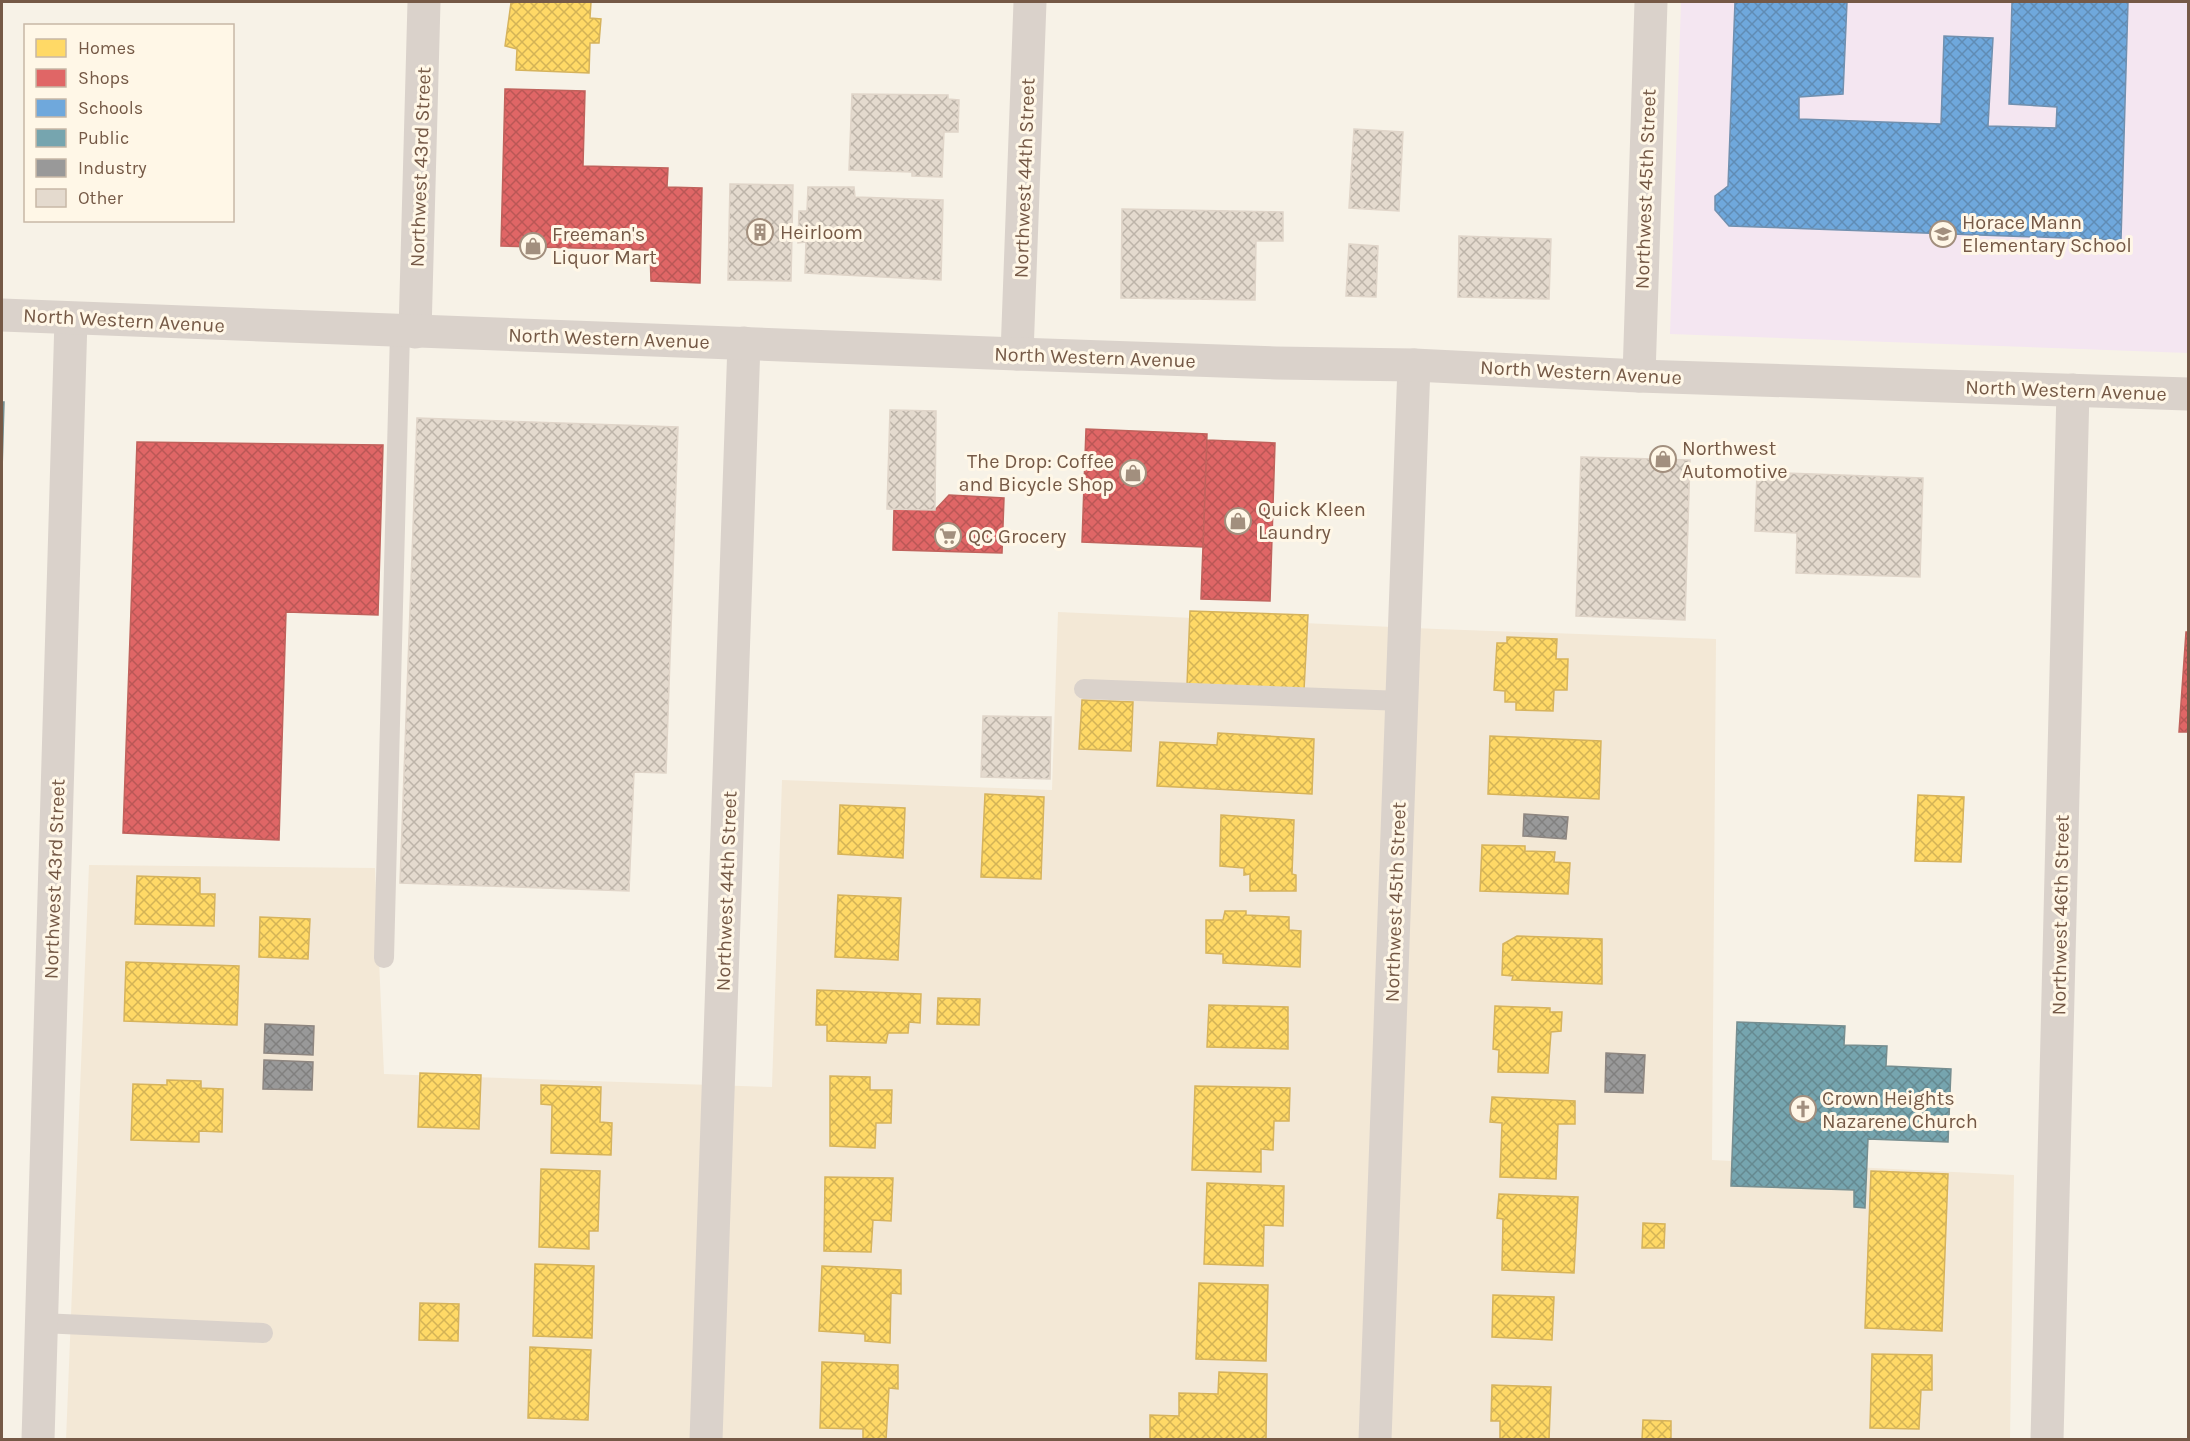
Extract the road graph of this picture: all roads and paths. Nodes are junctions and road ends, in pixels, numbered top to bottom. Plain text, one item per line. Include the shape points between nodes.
1 (424, 2) edge
2 (1030, 2) edge
3 (1651, 2) edge
4 (2, 315) edge
5 (71, 319) junction
6 (408, 332) junction
7 (744, 343) junction
8 (1017, 354) junction
9 (1414, 365) junction
10 (1639, 376) junction
11 (2073, 390) junction
12 (2188, 394) edge
13 (1084, 689) dead end
14 (1402, 700) junction
15 (384, 958) dead end
16 (41, 1323) junction
17 (263, 1333) dead end
18 (38, 1440) edge
19 (706, 1440) edge
20 (1375, 1440) edge
21 (2047, 1440) edge

1 - 6 street, Northwest 43rd Street
2 - 8 street, Northwest 44th Street
3 - 10 street, Northwest 45th Street
4 - 5 street, North Western Avenue
5 - 6 street, North Western Avenue
5 - 16 street, Northwest 43rd Street
6 - 7 street, North Western Avenue
6 - 15 lane
7 - 8 street, North Western Avenue
7 - 19 street, Northwest 44th Street
8 - 9 street, North Western Avenue
9 - 10 street, North Western Avenue
9 - 14 street, Northwest 45th Street
10 - 11 street, North Western Avenue
11 - 12 street, North Western Avenue
11 - 21 street, Northwest 46th Street
13 - 14 lane
14 - 20 street, Northwest 45th Street
16 - 17 lane
16 - 18 street, Northwest 43rd Street

